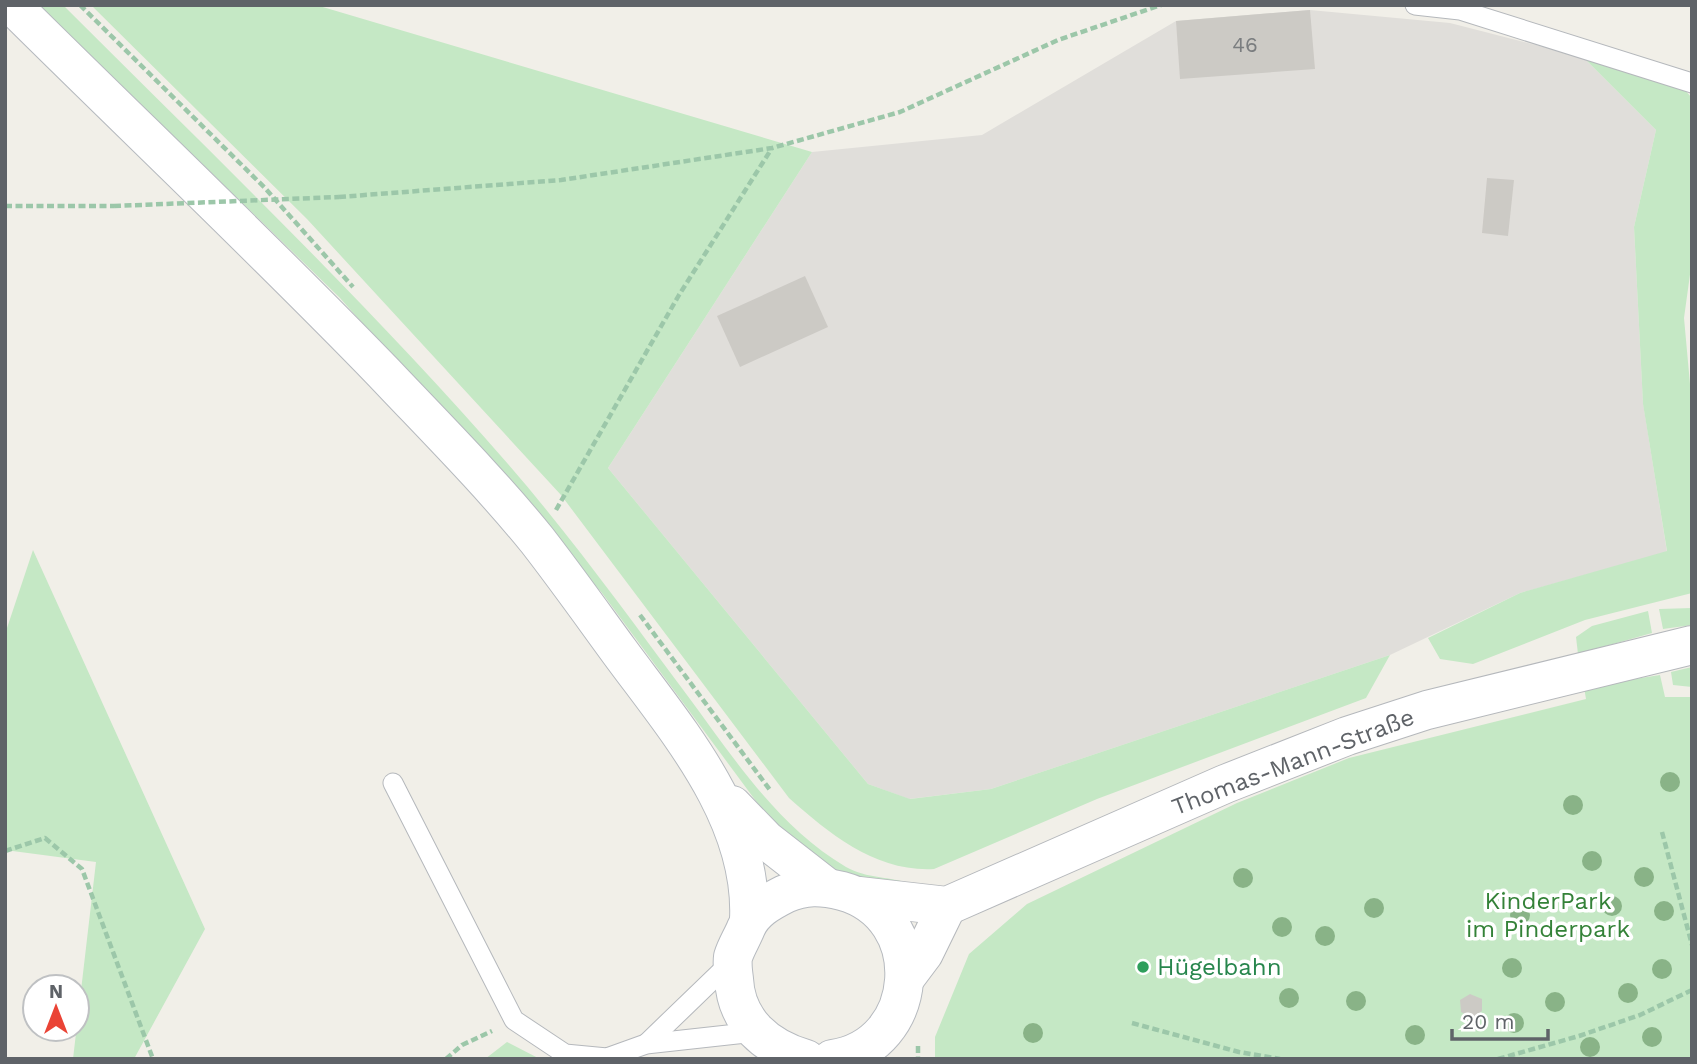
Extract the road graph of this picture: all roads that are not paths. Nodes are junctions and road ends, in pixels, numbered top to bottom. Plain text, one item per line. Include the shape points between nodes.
1 (12, 5) edge
2 (1415, 5) edge
3 (1692, 83) edge
4 (1692, 645) edge
5 (393, 783) dead end
6 (713, 785) junction
7 (842, 891) junction
8 (947, 906) junction
9 (749, 920) junction
10 (732, 960) junction
11 (906, 977) junction
12 (894, 1018) junction
13 (755, 1032) junction
14 (646, 1044) junction
15 (806, 1059) edge
16 (832, 1059) edge
17 (886, 1059) edge

1 - 6 street via 301,287 444,436 536,540
2 - 3 lane via 1460,10
4 - 8 street, Thomas-Mann-Straße via 1427,710 1347,736 1225,784
5 - 14 lane via 514,1020 565,1054 607,1058
6 - 7 street via 766,840
6 - 9 street via 743,853 751,889
7 - 8 street
7 - 9 street via 798,888 767,903
7 - 11 street via 881,912 901,943
8 - 11 street via 924,953
9 - 10 street
10 - 13 street via 735,997
10 - 14 lane
11 - 12 street
12 - 16 street via 869,1045
12 - 17 street
13 - 14 lane
13 - 15 street via 781,1052

